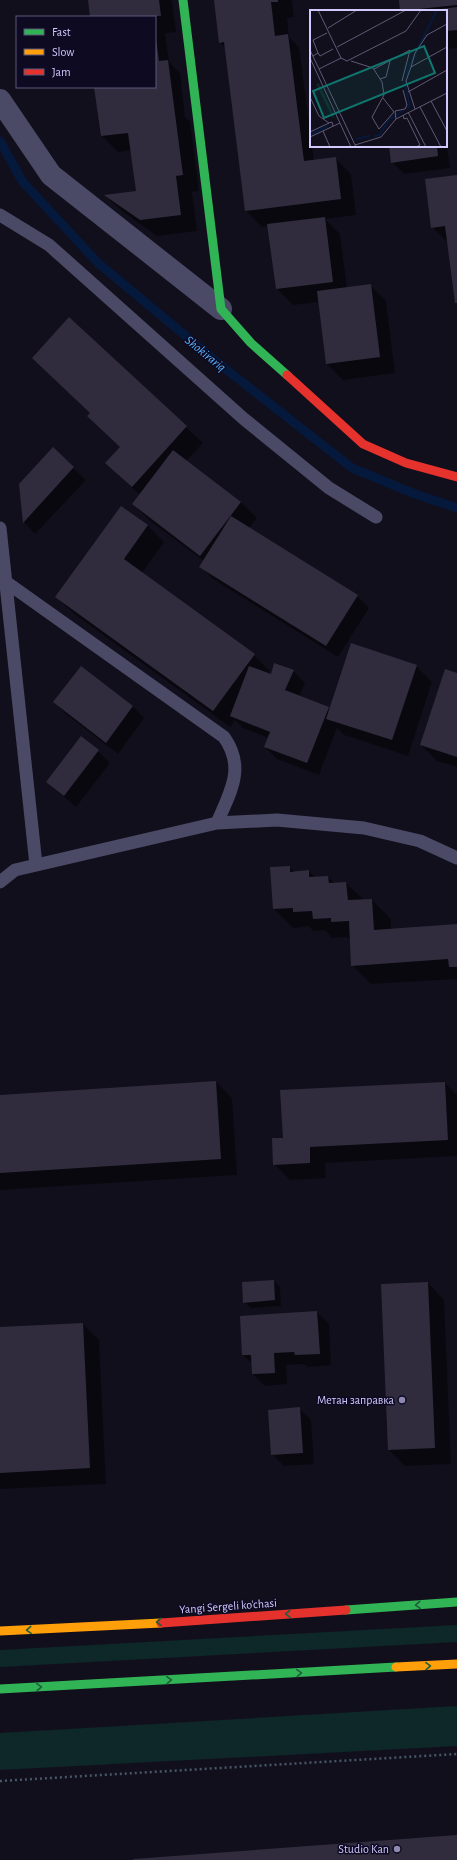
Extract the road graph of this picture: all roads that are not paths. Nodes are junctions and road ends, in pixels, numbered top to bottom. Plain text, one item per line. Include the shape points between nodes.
1 (183, 0) edge
2 (0, 100) edge
3 (0, 215) edge
4 (221, 310) junction
5 (457, 477) edge
6 (376, 517) dead end
7 (0, 528) edge
8 (6, 582) junction
9 (217, 822) junction
10 (457, 858) edge
11 (36, 865) junction
12 (0, 882) edge
13 (457, 1602) edge
14 (0, 1631) edge
15 (457, 1664) edge
16 (0, 1689) edge

1 - 4 main road
2 - 4 street via 51,175
3 - 6 lane via 49,245 244,419 329,488
4 - 5 main road via 251,343 363,444 406,463
7 - 8 lane
8 - 9 lane via 224,737 233,749 236,770
8 - 11 lane
9 - 10 lane via 277,820 364,828 420,841
9 - 11 lane
11 - 12 lane via 15,870
13 -> 14 main road, Yangi Sergeli ko'chasi via 212,1620
16 -> 15 main road

